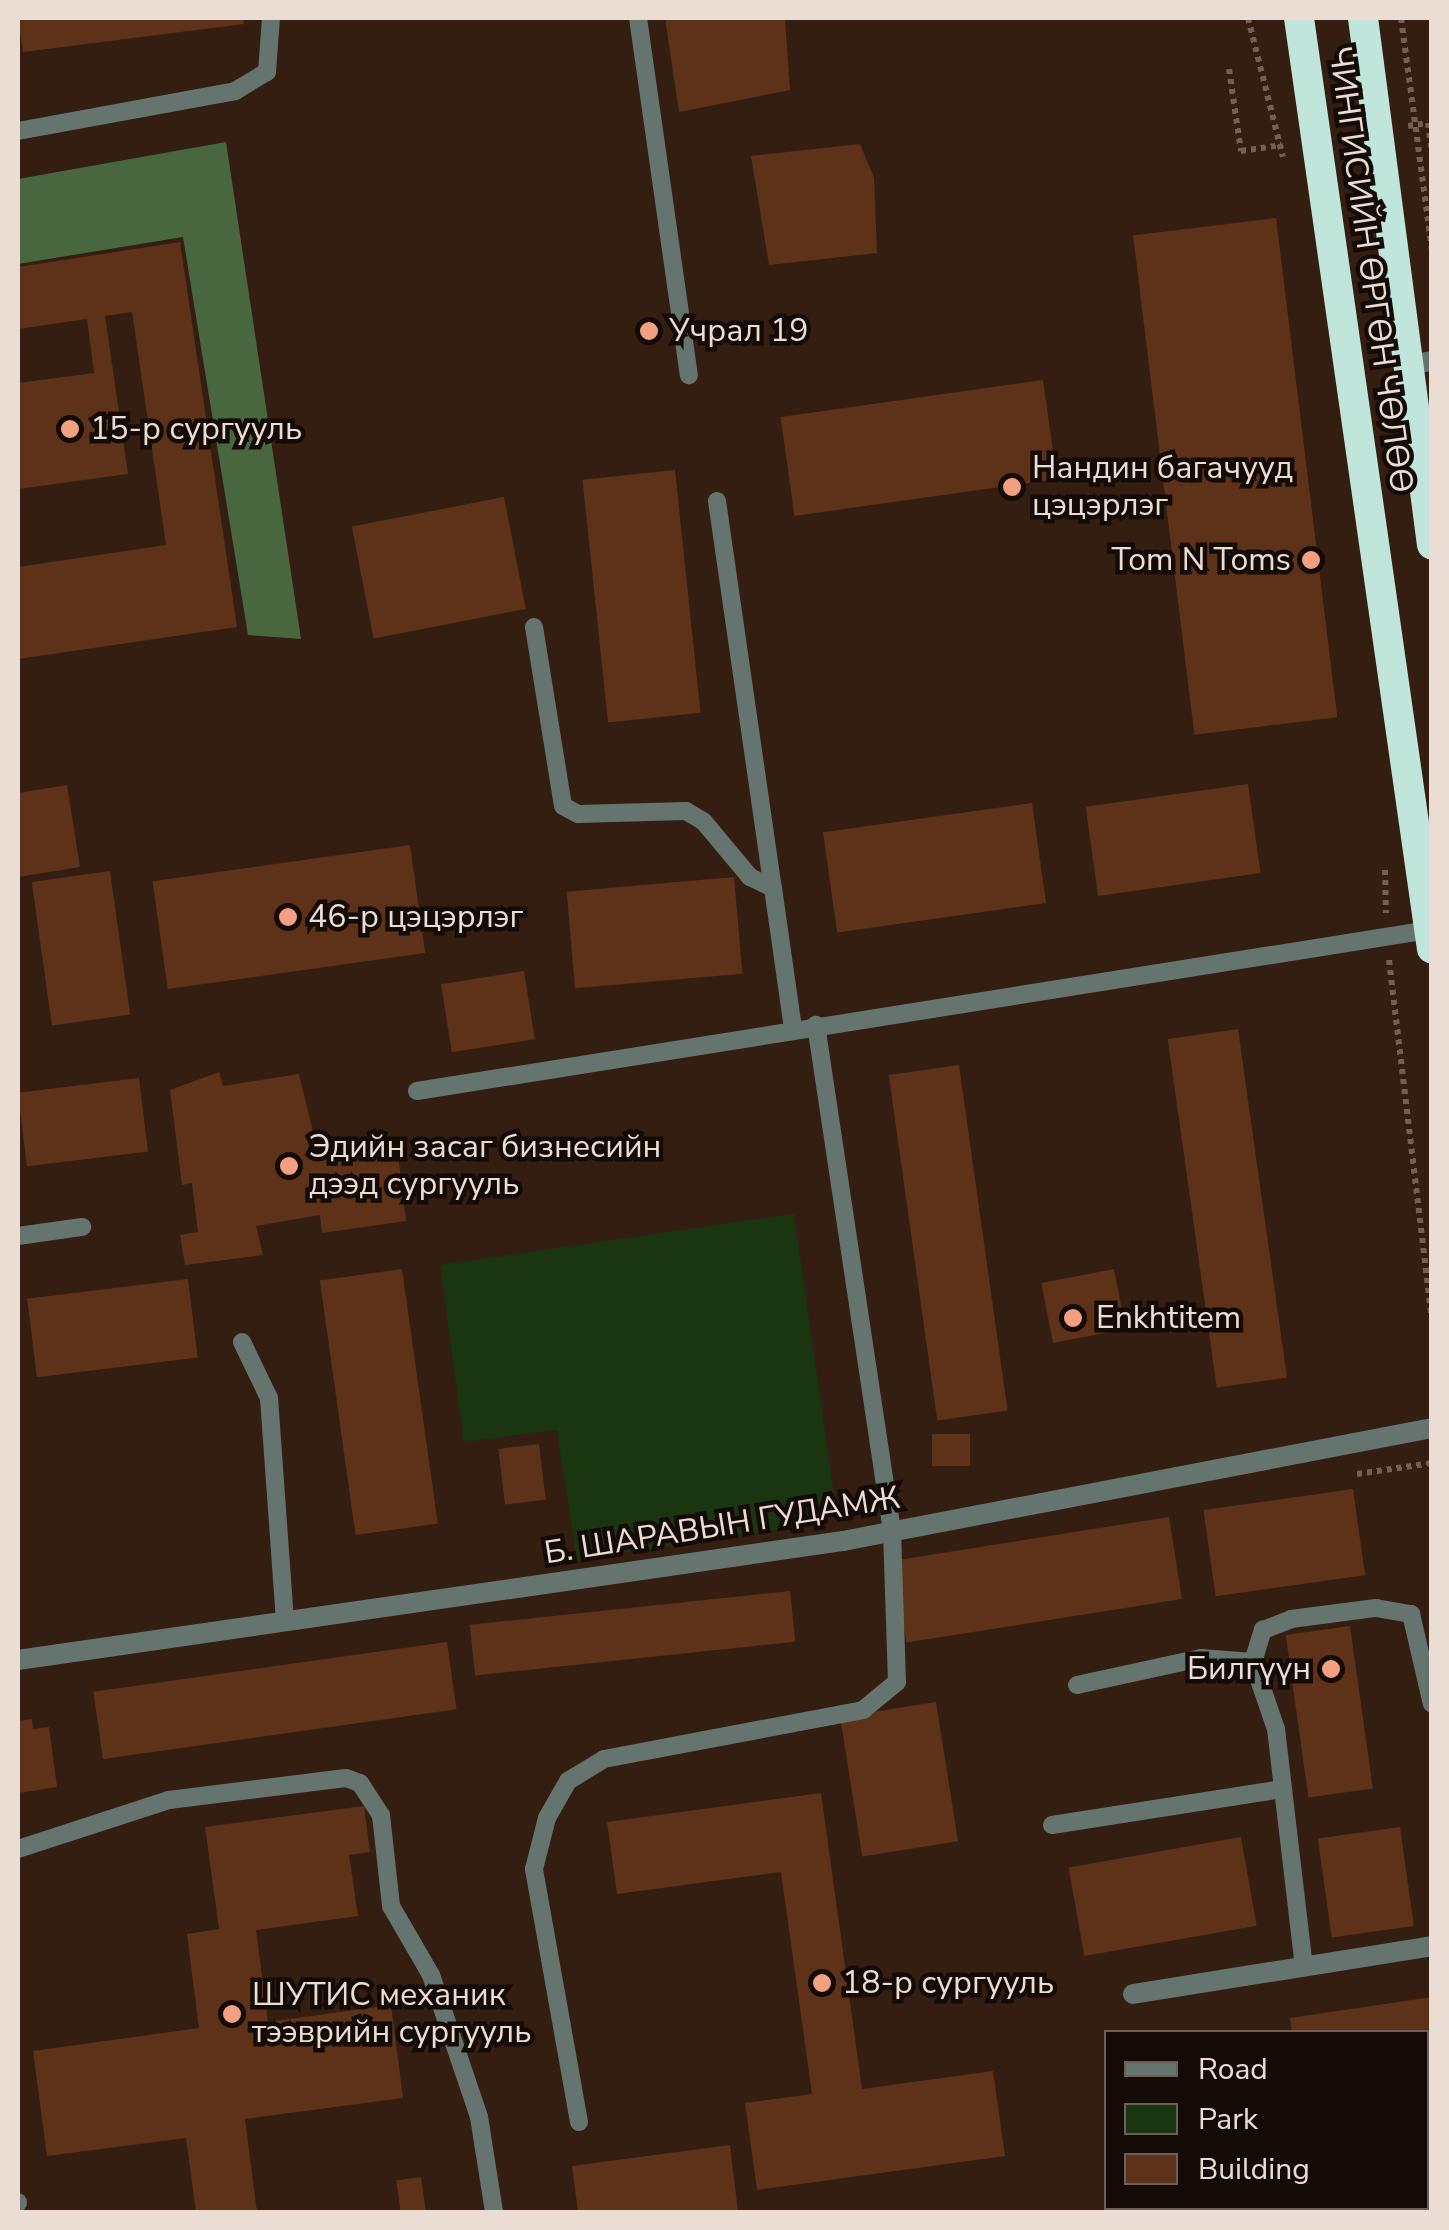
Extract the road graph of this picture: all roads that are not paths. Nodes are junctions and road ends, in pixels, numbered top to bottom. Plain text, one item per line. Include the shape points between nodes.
1 (272, 18) edge
2 (638, 18) edge
3 (1299, 18) edge
4 (1363, 18) edge
5 (18, 131) edge
6 (1420, 363) edge
7 (689, 374) dead end
8 (717, 501) dead end
9 (1432, 545) edge
10 (534, 628) dead end
11 (773, 888) junction
12 (1430, 939) edge
13 (816, 1025) junction
14 (793, 1029) junction
15 (417, 1090) dead end
16 (82, 1226) dead end
17 (18, 1236) edge
18 (242, 1342) dead end
19 (1432, 1428) edge
20 (892, 1530) junction
21 (284, 1620) junction
22 (18, 1660) edge
23 (1253, 1662) junction
24 (1076, 1685) dead end
25 (1432, 1704) edge
26 (1282, 1789) junction
27 (1052, 1825) dead end
28 (18, 1850) edge
29 (1432, 1946) edge
30 (1304, 1966) junction
31 (1133, 1994) dead end
32 (578, 2122) dead end
33 (494, 2212) edge

1 - 5 lane via 267,72 235,91
2 - 7 lane
3 - 12 highway, ЧИНГИСИЙН ӨРГӨН ЧӨЛӨӨ
4 - 6 highway, ЧИНГИСИЙН ӨРГӨН ЧӨЛӨӨ
6 - 9 highway, ЧИНГИСИЙН ӨРГӨН ЧӨЛӨӨ
8 - 11 lane
10 - 11 lane via 563,806 578,814 686,811 704,822 750,877
11 - 14 lane
12 - 13 lane via 1386,936
13 - 14 lane
13 - 20 lane
14 - 15 lane
16 - 17 lane
18 - 21 lane via 268,1398
19 - 20 street, Б. ШАРАВЫН ГУДАМЖ
20 - 21 street, Б. ШАРАВЫН ГУДАМЖ
20 - 32 lane via 897,1682 876,1701 801,1726 604,1760 568,1781 546,1818 534,1869
21 - 22 street, Б. ШАРАВЫН ГУДАМЖ
23 - 24 lane via 1201,1658
23 - 25 lane via 1264,1630 1291,1618 1376,1608 1411,1614
23 - 26 lane via 1276,1729
26 - 27 lane
26 - 30 lane
28 - 33 lane via 169,1800 346,1778 360,1783 381,1815 390,1906 430,1974 479,2118
29 - 30 street
30 - 31 street

